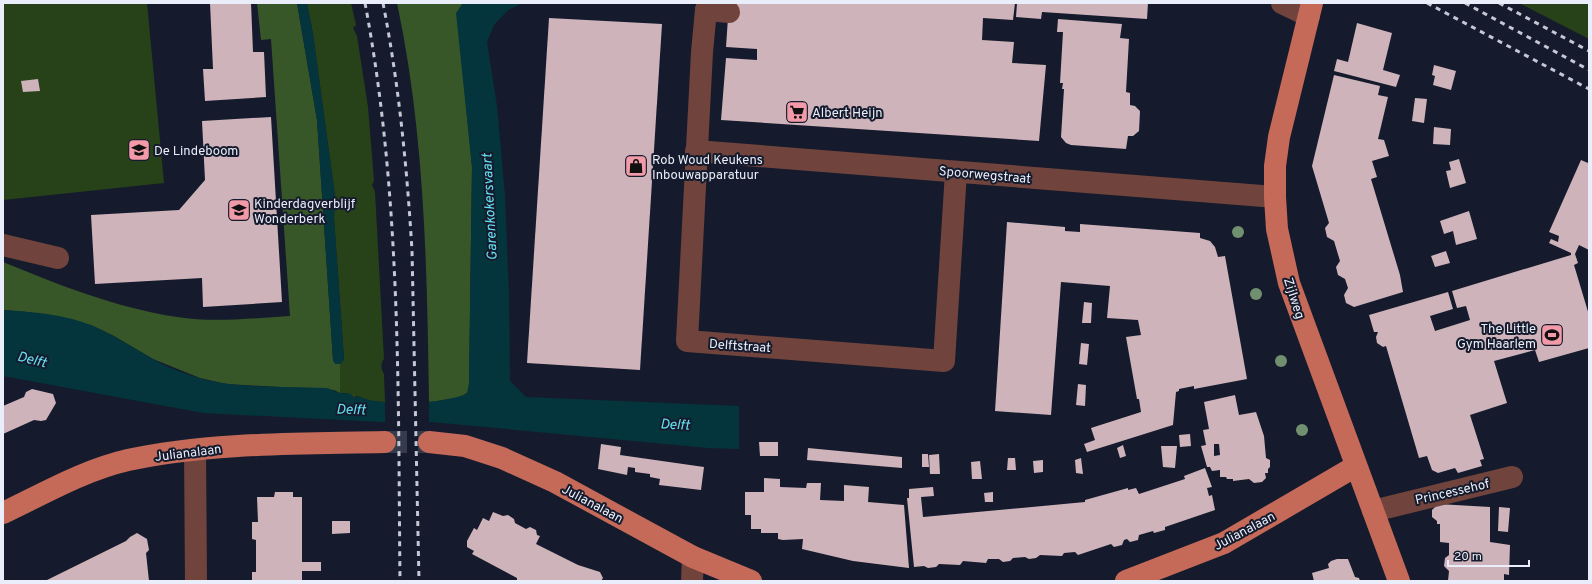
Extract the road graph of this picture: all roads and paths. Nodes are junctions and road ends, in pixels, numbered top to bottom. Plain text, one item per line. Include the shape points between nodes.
1 (1282, 3) edge
2 (715, 8) edge
3 (1310, 10) edge
4 (696, 151) junction
5 (956, 172) junction
6 (1275, 197) junction
7 (3, 245) edge
8 (58, 258) dead end
9 (385, 442) tunnel mouth
10 (429, 442) tunnel mouth
11 (195, 450) junction
12 (1356, 466) junction
13 (1512, 477) dead end
14 (1383, 508) junction
15 (3, 513) edge
16 (694, 556) junction
17 (196, 581) edge
18 (692, 581) edge
19 (751, 581) edge
20 (1126, 581) edge
21 (1399, 581) edge

1 - 3 street
2 - 4 street, Delftstraat
3 - 6 main road, Zijlweg via 1279,137 1275,166
4 - 5 street, Spoorwegstraat
4 - 5 street, Delftstraat via 687,342 944,361
5 - 6 street, Spoorwegstraat
6 - 12 main road, Zijlweg via 1277,229 1289,283
7 - 8 street
9 - 11 main road, Julianalaan
10 - 16 main road, Julianalaan via 465,446 502,458 555,482
11 - 15 main road, Julianalaan via 127,460 82,475
11 - 17 street
12 - 14 main road, Zijlweg
12 - 20 main road, Julianalaan via 1224,543
13 - 14 street, Princessehof
14 - 21 main road, Zijlweg
16 - 18 street
16 - 19 main road, Julianalaan

